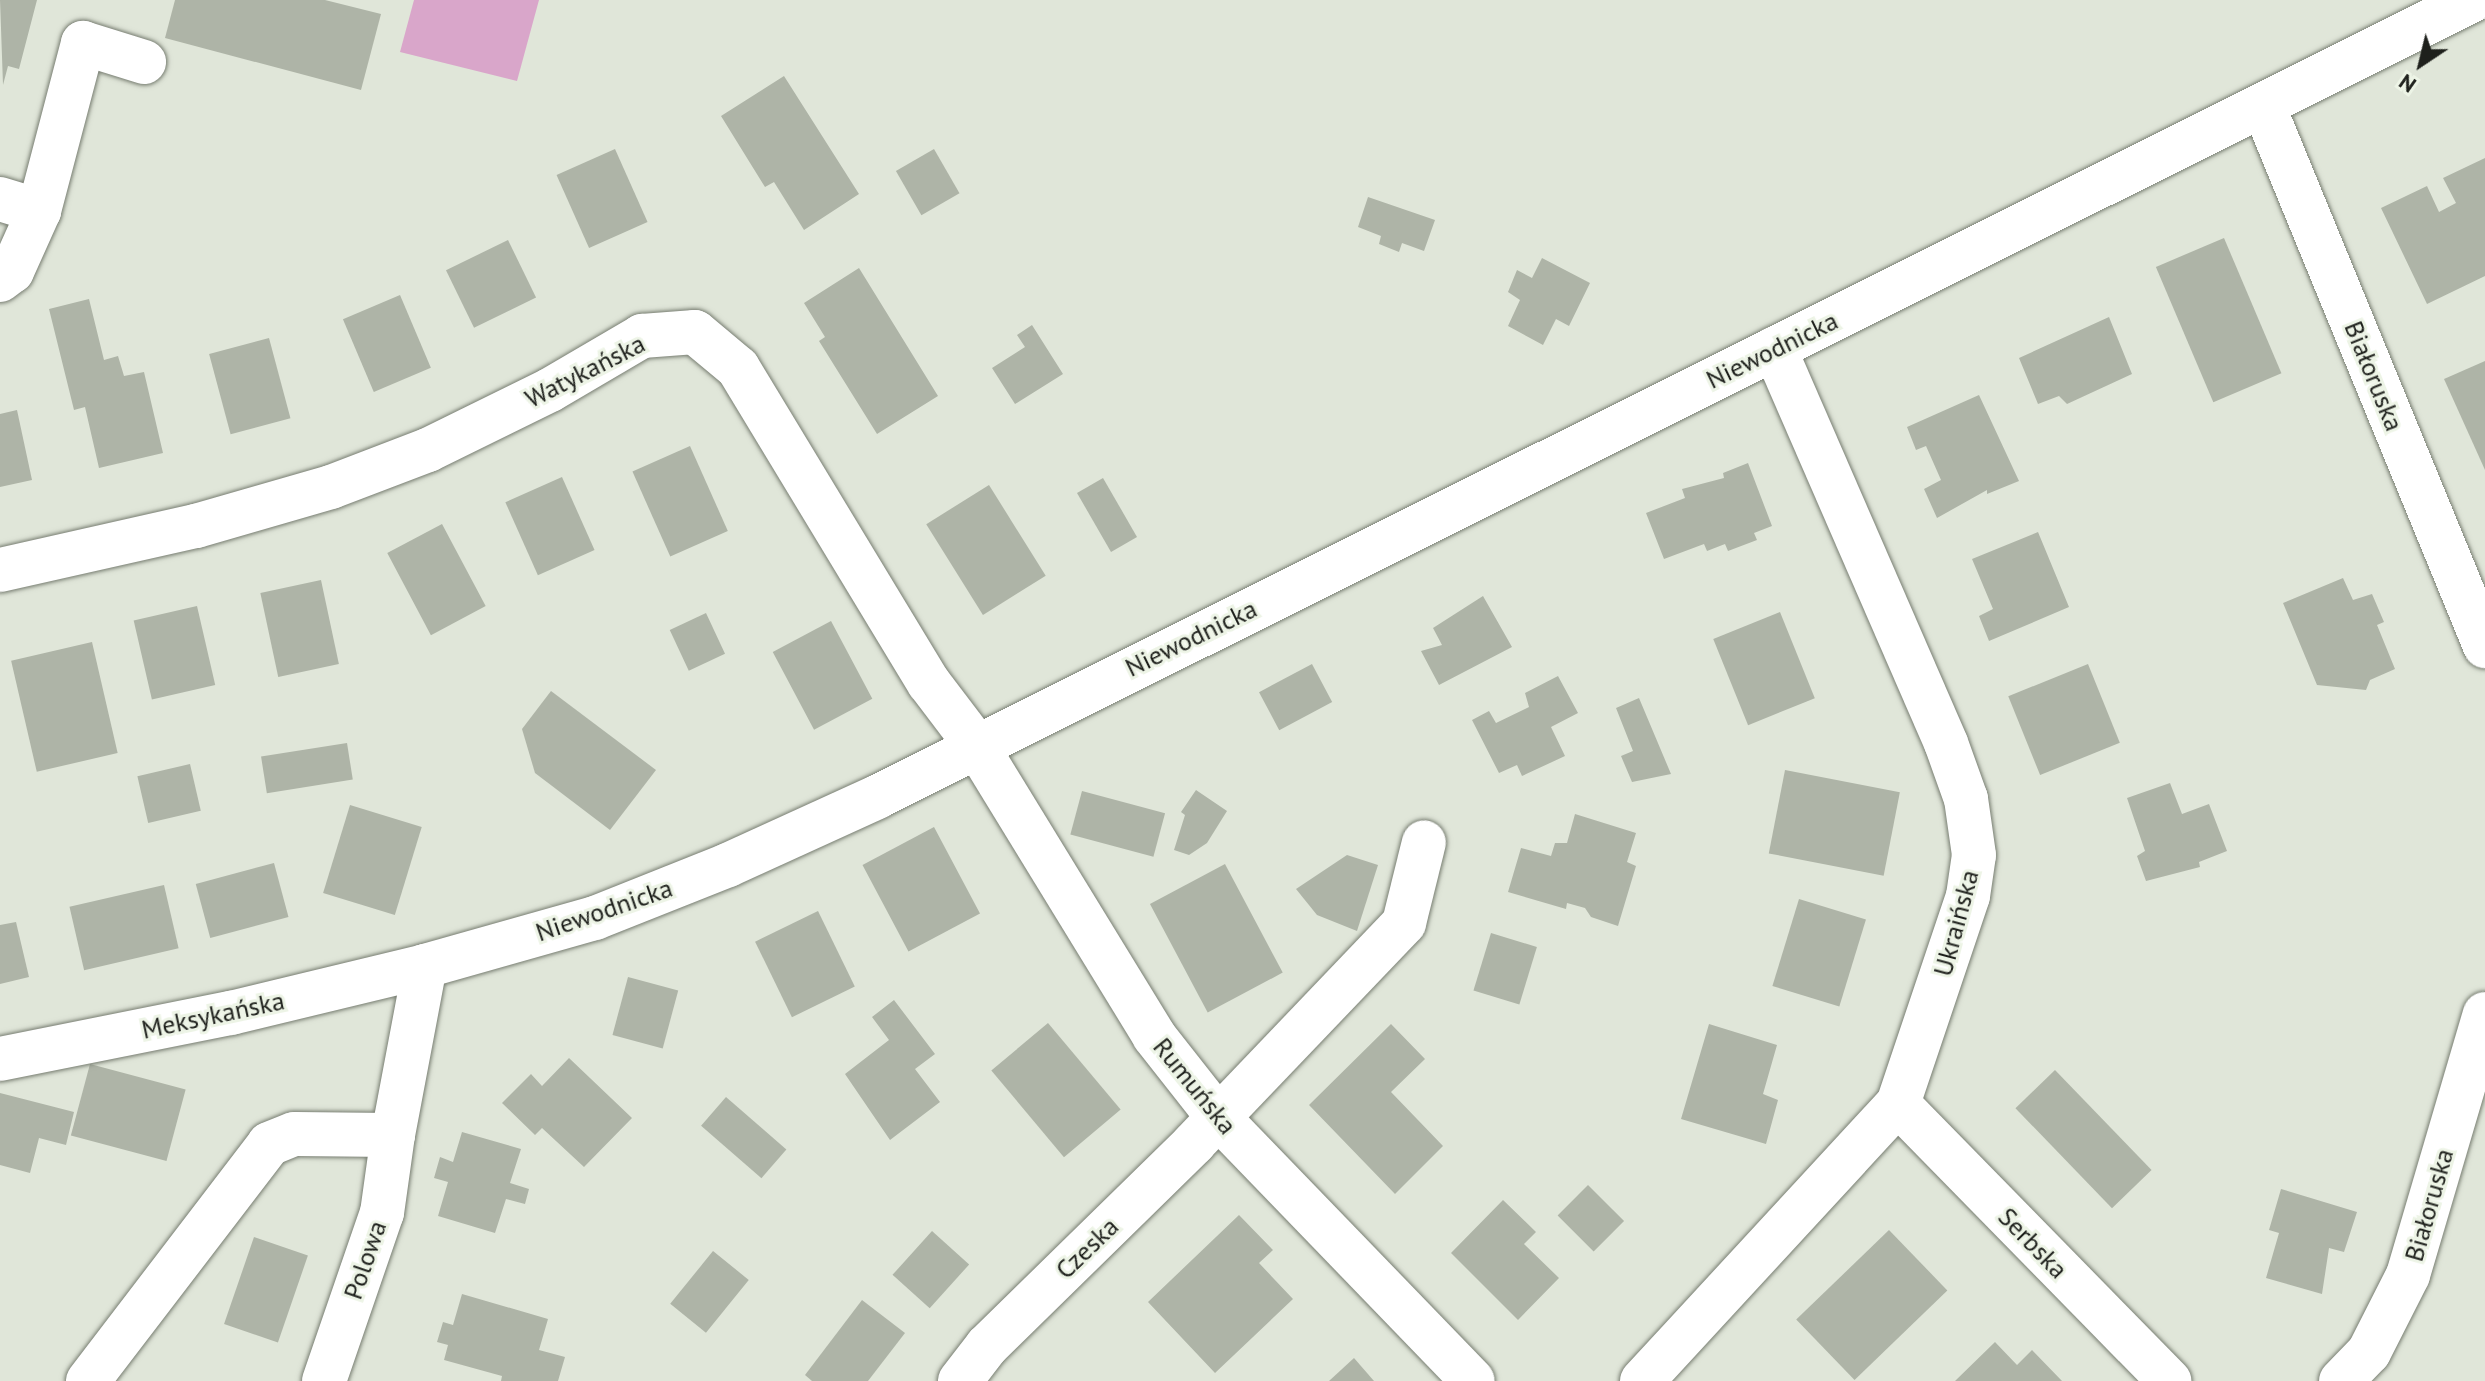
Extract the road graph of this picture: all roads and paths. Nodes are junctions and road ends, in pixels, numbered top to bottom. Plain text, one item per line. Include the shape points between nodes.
1 (2469, 1) edge
2 (144, 62) dead end
3 (2263, 105) junction
4 (20, 205) edge
5 (0, 280) edge
6 (1775, 349) junction
7 (0, 570) edge
8 (2485, 646) edge
9 (976, 745) junction
10 (1424, 842) dead end
11 (425, 966) junction
12 (2485, 1014) edge
13 (0, 1059) edge
14 (1898, 1104) junction
15 (1217, 1116) junction
16 (393, 1135) junction
17 (88, 1381) edge
18 (324, 1381) edge
19 (960, 1381) edge
20 (1473, 1381) edge
21 (1642, 1381) edge
22 (2169, 1381) edge
23 (2341, 1381) edge

1 - 3 street, Niewodnicka
2 - 4 street via 83,43
3 - 6 street, Niewodnicka
3 - 8 street, Białoruska
4 - 5 street via 12,271
6 - 9 street, Niewodnicka
6 - 14 street, Ukraińska via 1966,799 1974,855 1968,896
7 - 9 street, Watykańska via 196,526 331,487 550,390 642,336 695,332 738,368 929,683
9 - 11 street, Niewodnicka via 877,797 713,871 595,918
9 - 15 street, Rumuńska via 1154,1036
10 - 15 street, Czeska via 1404,923
11 - 13 street, Meksykańska
11 - 16 street
12 - 23 street, Białoruska via 2408,1275 2369,1352
14 - 21 street, Ukraińska
14 - 22 street, Serbska
15 - 19 street, Czeska via 987,1346
15 - 20 street, Rumuńska
16 - 17 street via 294,1134 269,1144
16 - 18 street, Polowa via 382,1213

